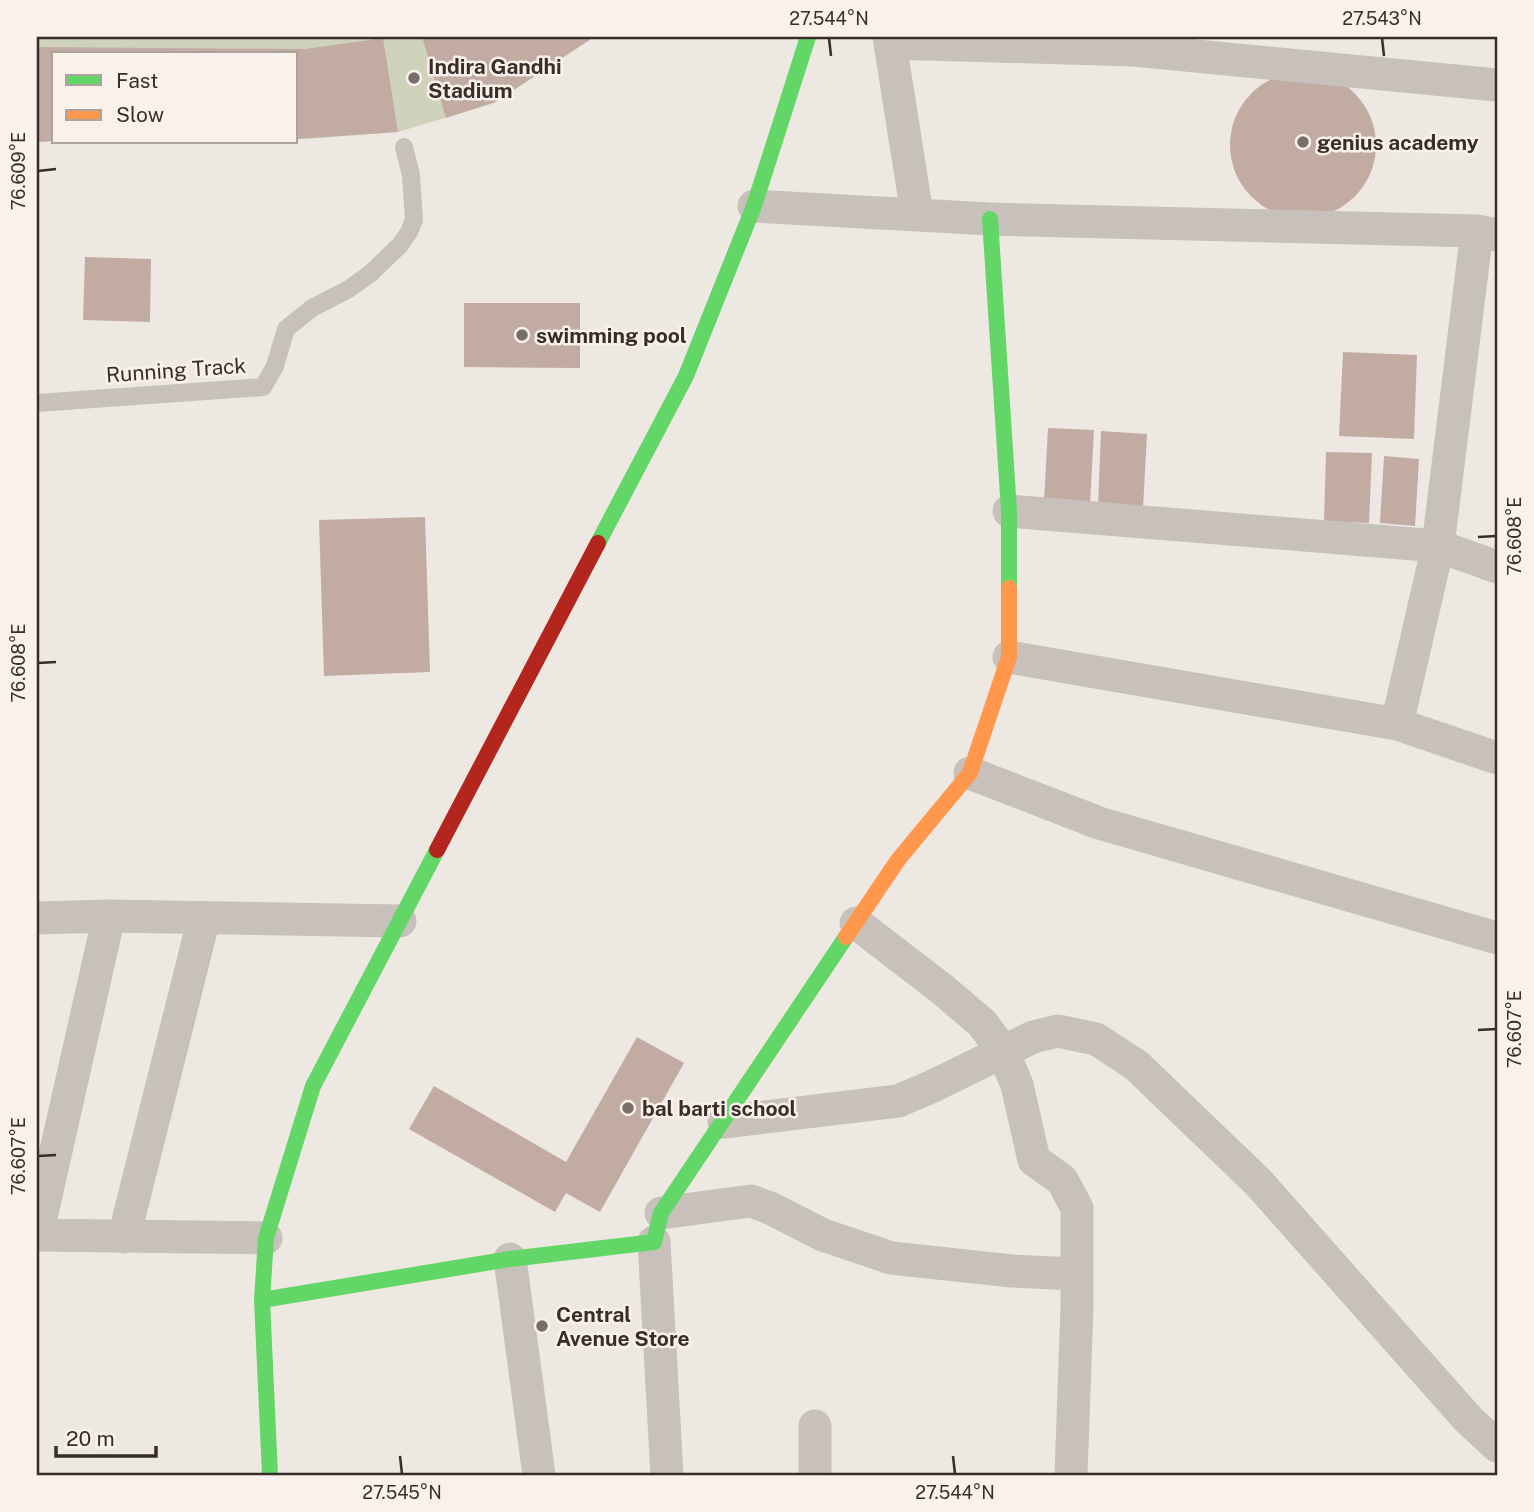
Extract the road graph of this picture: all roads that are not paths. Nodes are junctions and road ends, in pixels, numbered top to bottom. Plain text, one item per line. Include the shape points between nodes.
1 (808, 37) edge
2 (890, 40) edge
3 (1497, 85) edge
4 (404, 147) dead end
5 (754, 206) junction
6 (917, 214) junction
7 (990, 219) junction
8 (1487, 233) edge
9 (37, 403) edge
10 (1009, 511) junction
11 (1437, 546) junction
12 (1497, 567) edge
13 (1009, 657) junction
14 (1397, 724) junction
15 (1497, 758) edge
16 (970, 773) junction
17 (109, 916) junction
18 (37, 918) edge
19 (204, 918) junction
20 (400, 921) junction
21 (856, 923) junction
22 (1497, 937) edge
23 (1003, 1051) junction
24 (724, 1122) junction
25 (658, 1228) junction
26 (124, 1237) junction
27 (266, 1238) junction
28 (510, 1259) junction
29 (1077, 1274) junction
30 (262, 1300) junction
31 (815, 1426) dead end
32 (1497, 1446) edge
33 (270, 1475) edge
34 (539, 1475) edge
35 (667, 1475) edge
36 (815, 1475) edge
37 (1071, 1475) edge

1 - 5 street
2 - 3 street via 1134,50
2 - 6 street
4 - 9 lane, Running Track via 411,175 414,220 410,232 371,272 286,329 263,387
5 - 6 street
5 - 20 street via 686,376
6 - 7 street
7 - 8 street
7 - 10 street
8 - 11 street
10 - 11 street
10 - 13 street
11 - 12 street
11 - 14 street
13 - 14 street
13 - 16 street
14 - 15 street
16 - 21 street via 898,860
16 - 22 street via 1098,823
17 - 18 street
17 - 19 street
17 - 26 street via 37,1236
19 - 20 street
19 - 26 street
20 - 27 street via 313,1086
21 - 23 street via 982,1023
21 - 24 street
23 - 24 street via 898,1101
23 - 29 street via 1017,1085 1034,1160 1062,1180 1077,1208
23 - 32 street via 1058,1031 1096,1039 1136,1065 1258,1182
24 - 25 street
25 - 28 street
25 - 29 street via 751,1201 823,1235 891,1258
25 - 35 street
26 - 27 street
27 - 30 street
28 - 30 street
28 - 34 street
29 - 37 street
30 - 33 street
31 - 36 street

